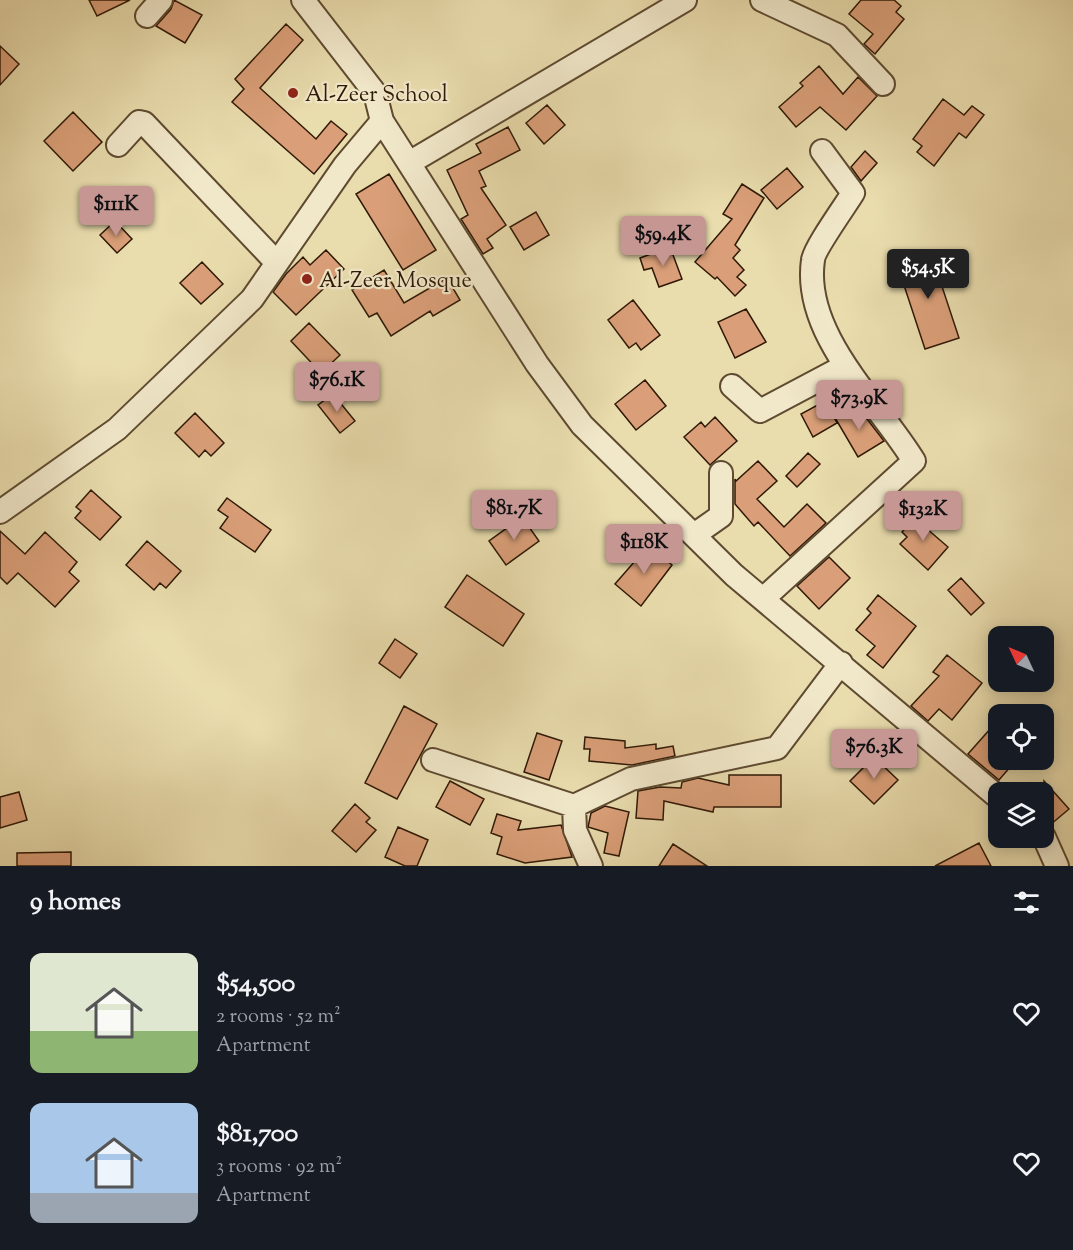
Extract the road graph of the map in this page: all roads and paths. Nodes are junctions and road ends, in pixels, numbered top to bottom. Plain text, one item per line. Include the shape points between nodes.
1 (303, 0) edge
2 (685, 0) edge
3 (762, 0) edge
4 (883, 84) dead end
5 (382, 121) junction
6 (118, 145) dead end
7 (822, 151) dead end
8 (409, 163) junction
9 (277, 263) junction
10 (845, 366) junction
11 (732, 386) dead end
12 (721, 473) dead end
13 (0, 512) edge
14 (694, 536) junction
15 (763, 599) junction
16 (841, 663) junction
17 (433, 760) dead end
18 (988, 789) edge
19 (574, 806) junction
20 (1049, 848) edge
21 (591, 866) edge
22 (1057, 866) edge

1 - 5 street via 375,93
2 - 8 street
3 - 4 street via 837,35
5 - 8 street
5 - 9 street via 345,165
6 - 9 street via 139,122 144,123
7 - 10 street via 853,193 813,259 815,305
8 - 14 street via 537,364 582,425
9 - 13 street via 252,299 117,429
10 - 11 street via 760,411
10 - 15 street via 914,461
12 - 14 street via 721,516
14 - 15 street
15 - 16 street
16 - 18 street
16 - 19 street via 777,748 631,779
17 - 19 street
19 - 21 street via 575,830
20 - 22 street

